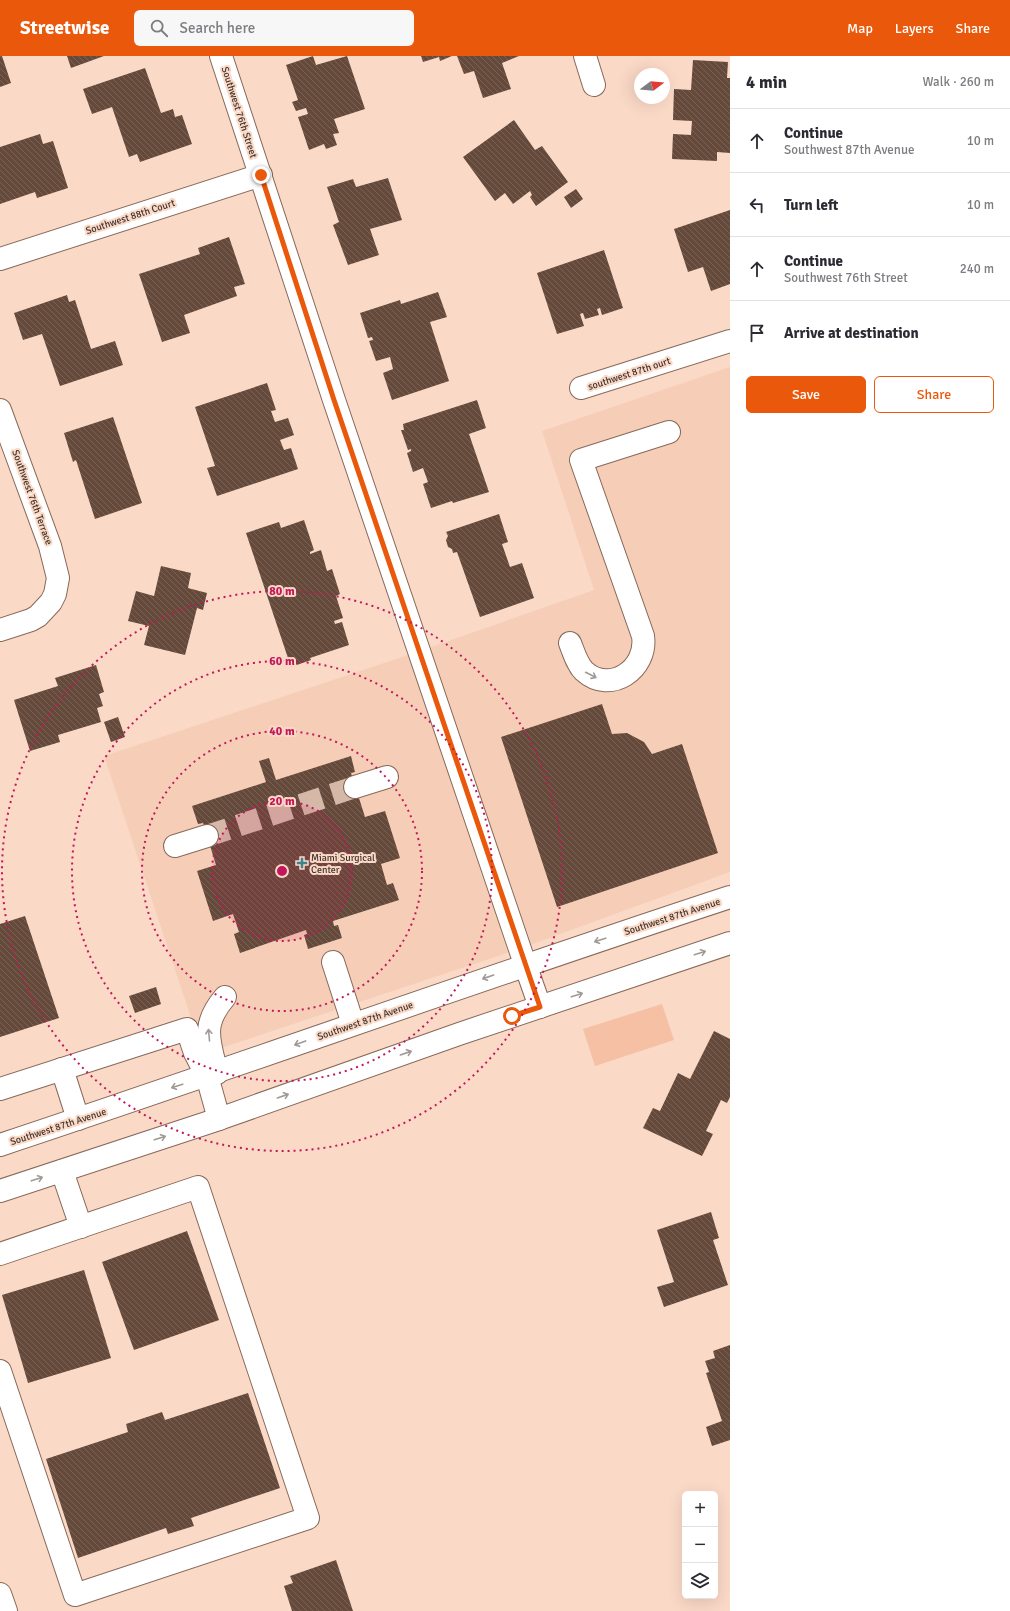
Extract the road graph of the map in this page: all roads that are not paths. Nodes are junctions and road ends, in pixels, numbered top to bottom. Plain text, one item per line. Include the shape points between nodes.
1 (222, 56) edge
2 (584, 56) edge
3 (594, 85) dead end
4 (261, 175) junction
5 (0, 259) edge
6 (730, 341) edge
7 (581, 388) dead end
8 (0, 410) edge
9 (668, 432) dead end
10 (0, 630) edge
11 (570, 643) dead end
12 (387, 777) dead end
13 (355, 787) tunnel mouth
14 (207, 836) tunnel mouth
15 (176, 846) dead end
16 (730, 897) edge
17 (730, 943) edge
18 (333, 962) dead end
19 (525, 964) junction
20 (225, 997) dead end
21 (540, 1007) junction
22 (353, 1024) junction
23 (62, 1070) junction
24 (212, 1074) junction
25 (0, 1089) edge
26 (78, 1119) junction
27 (219, 1119) junction
28 (0, 1145) edge
29 (62, 1171) junction
30 (0, 1191) edge
31 (81, 1227) junction
32 (0, 1254) edge
33 (0, 1371) edge
34 (0, 1594) edge
35 (6, 1611) edge

1 - 4 street, Southwest 76th Street
2 - 3 street
4 - 5 street, Southwest 88th Court
4 - 19 street, Southwest 76th Street via 336,408
6 - 7 street, southwest 87th ourt
8 - 10 street, Southwest 76th Terrace via 21,463 57,572 57,586 51,602 38,616
11 -> 9 street via 578,662 586,672 600,678 619,678 633,669 642,655 644,642 581,460
12 - 13 street
14 - 15 street
16 -> 19 street, Southwest 87th Avenue
21 -> 17 street
18 - 22 street
19 - 21 street, Southwest 76th Street
19 -> 22 street, Southwest 87th Avenue
24 -> 20 street via 208,1028 215,1008
27 -> 21 street
22 -> 24 street, Southwest 87th Avenue
23 - 24 street via 187,1029 195,1053
23 - 25 street
23 - 26 street
24 -> 26 street, Southwest 87th Avenue
24 - 27 street
26 - 28 street, Southwest 87th Avenue
29 -> 27 street
30 -> 29 street
29 - 31 street
31 - 32 street
31 - 33 street via 198,1187 308,1518 75,1595
34 - 35 street

